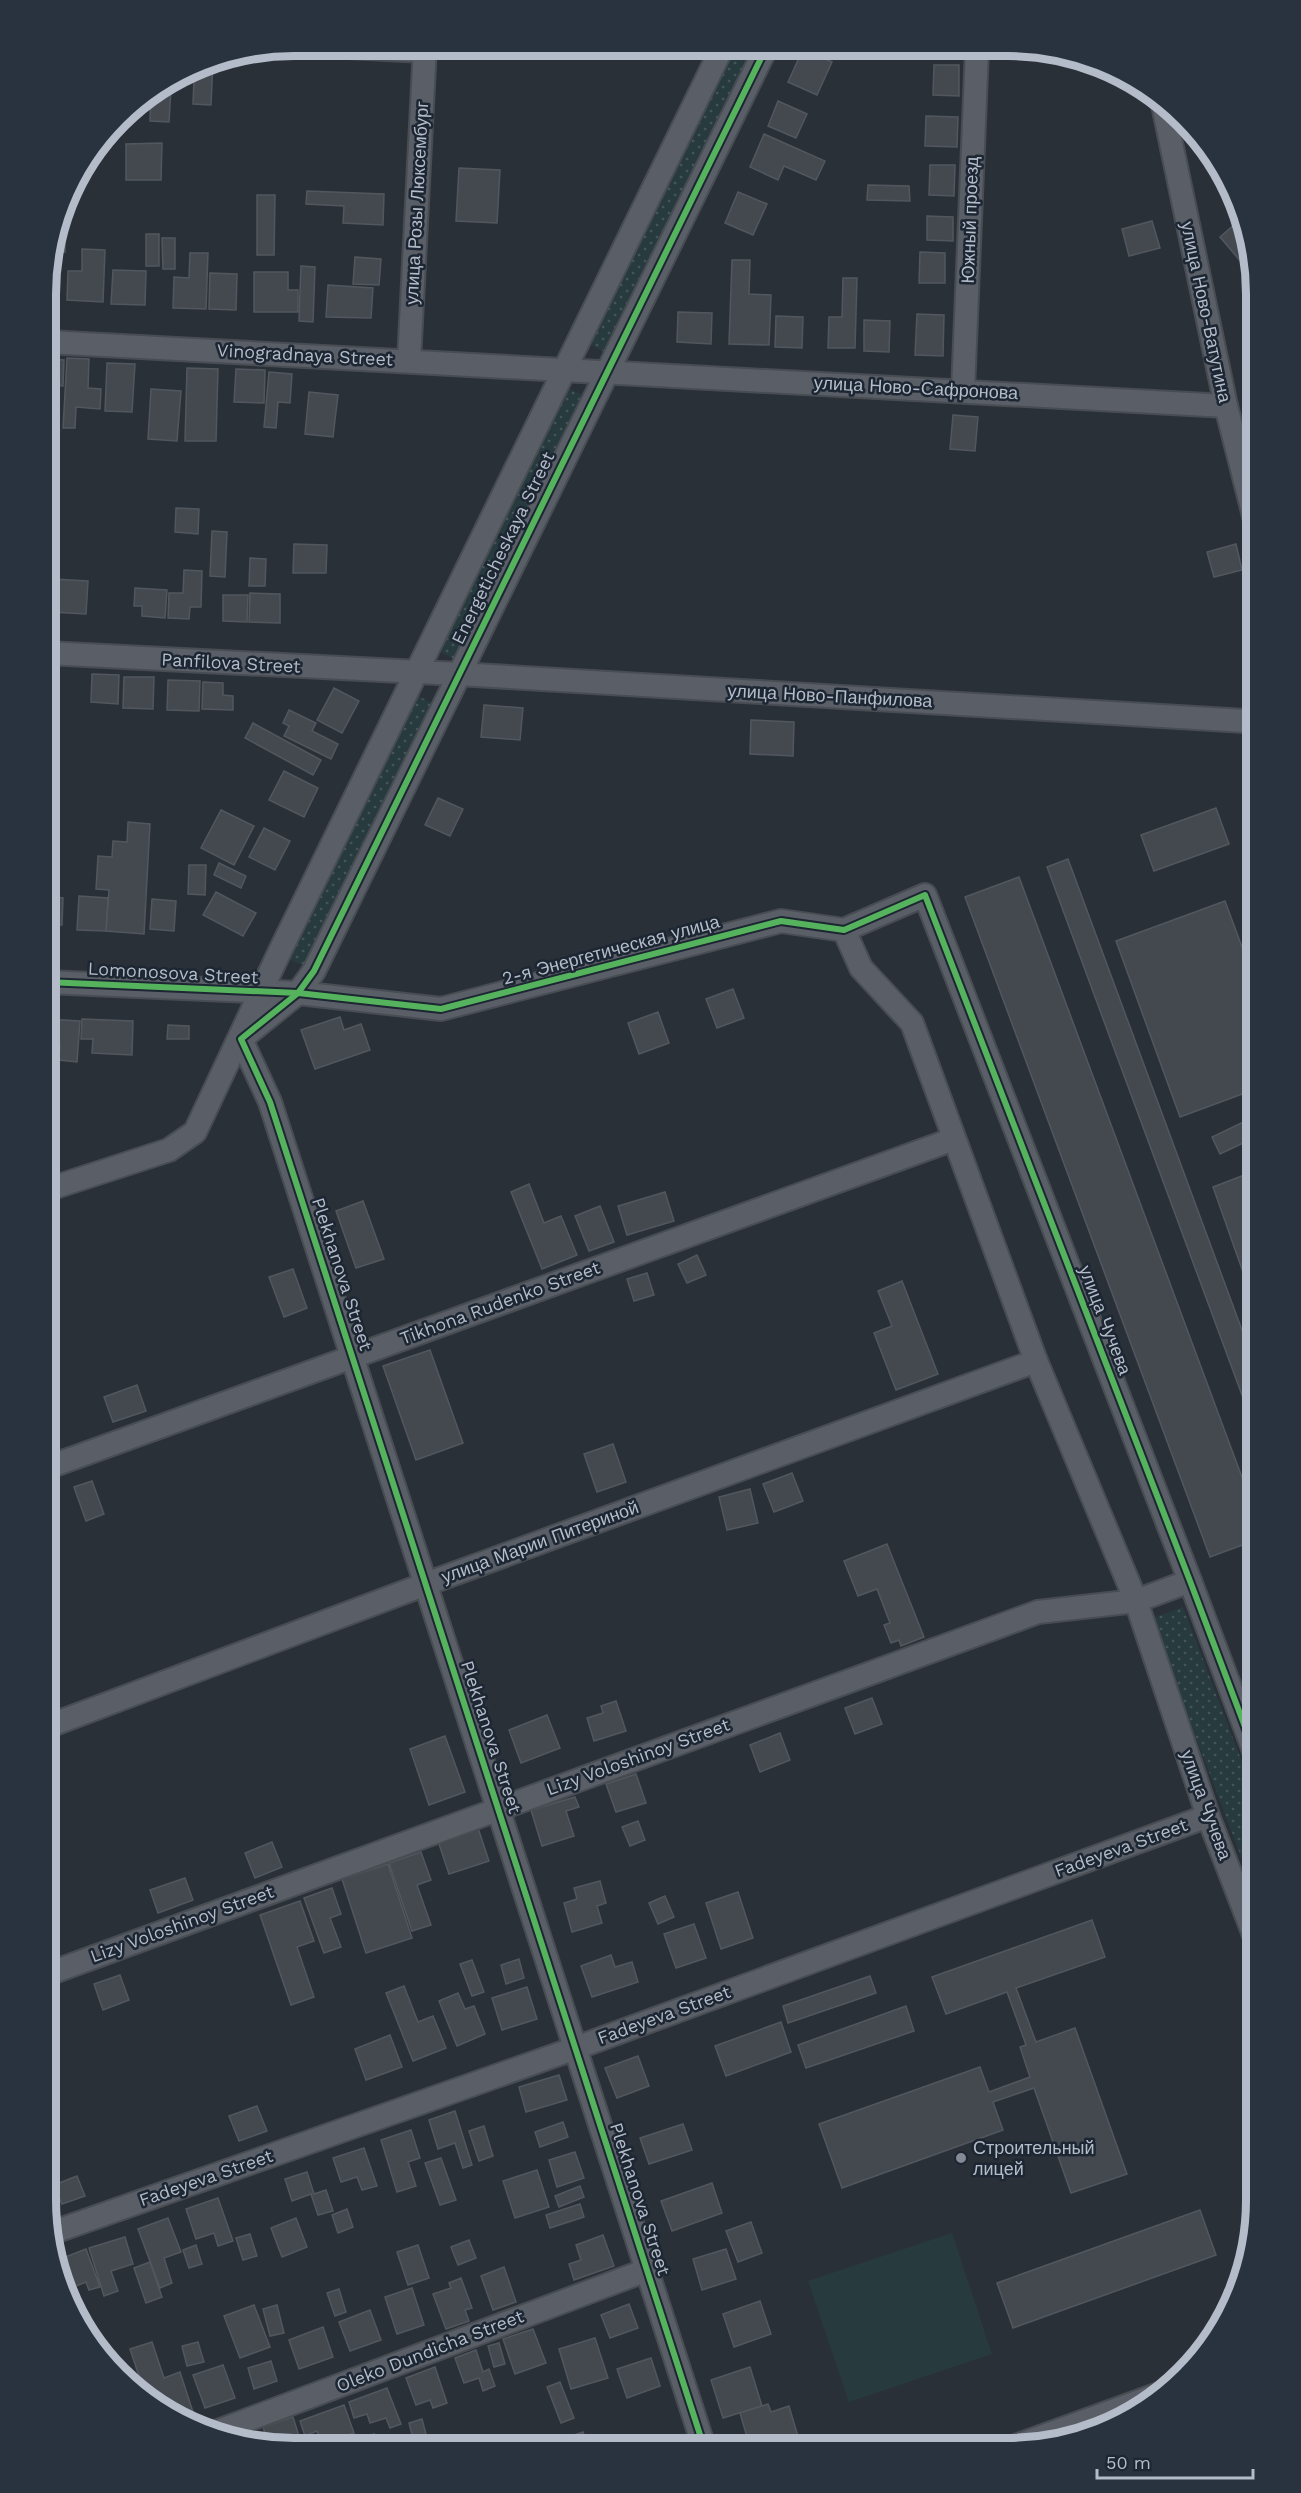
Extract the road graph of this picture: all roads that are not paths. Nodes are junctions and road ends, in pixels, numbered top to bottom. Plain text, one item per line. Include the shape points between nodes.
1 (425, 56) edge
2 (718, 56) edge
3 (762, 56) edge
4 (977, 56) edge
5 (1165, 116) edge
6 (56, 342) edge
7 (409, 361) junction
8 (564, 369) junction
9 (606, 371) junction
10 (963, 391) junction
11 (1226, 406) junction
12 (1246, 485) edge
13 (56, 653) edge
14 (416, 672) junction
15 (458, 674) junction
16 (1246, 718) edge
17 (844, 930) junction
18 (56, 983) edge
19 (261, 993) junction
20 (298, 993) junction
21 (241, 1039) junction
22 (954, 1139) junction
23 (56, 1187) edge
24 (352, 1357) junction
25 (1036, 1361) junction
26 (56, 1464) edge
27 (1190, 1581) junction
28 (426, 1584) junction
29 (1136, 1601) junction
30 (56, 1722) edge
31 (1246, 1729) edge
32 (498, 1808) junction
33 (1208, 1816) junction
34 (1246, 1914) edge
35 (56, 1971) edge
36 (576, 2048) junction
37 (58, 2231) edge
38 (647, 2270) junction
39 (1128, 2405) edge
40 (227, 2428) edge
41 (1050, 2434) edge
42 (701, 2438) edge

1 - 7 street, улица Розы Люксембург
2 - 8 street, Energeticheskaya Street
3 - 9 street, Energeticheskaya Street
4 - 10 street, Южный проезд
5 - 11 street, улица Ново-Ватутина
6 - 7 street, Vinogradnaya Street
7 - 8 street, Vinogradnaya Street
8 - 9 street, Vinogradnaya Street
8 - 14 street, Energeticheskaya Street
9 - 10 street, улица Ново-Сафронова
9 - 15 street, Energeticheskaya Street
10 - 11 street, улица Ново-Сафронова
11 - 12 street, улица Ново-Ватутина
13 - 14 street, Panfilova Street
14 - 15 street, улица Ново-Панфилова
14 - 19 street, Energeticheskaya Street
15 - 16 street, улица Ново-Панфилова
15 - 20 street, Energeticheskaya Street via 314,971
17 - 20 street, 2-я Энергетическая улица via 781,921 441,1009
17 - 22 street, улица Чучева via 861,968 912,1023
17 - 27 street, улица Чучева via 925,895
18 - 19 street, Lomonosova Street
19 - 20 street, Lomonosova Street
19 - 21 street, Energeticheskaya Street
20 - 21 street, Energeticheskaya Street
21 - 23 street, Energeticheskaya Street via 195,1132 169,1150
21 - 24 street, Plekhanova Street via 270,1102
22 - 24 street, Tikhona Rudenko Street
22 - 25 street, улица Чучева
24 - 26 street, Tikhona Rudenko Street
24 - 28 street, Plekhanova Street
25 - 28 street, улица Марии Питериной
25 - 29 street, улица Чучева
27 - 29 street
27 - 31 street, улица Чучева
28 - 30 street, улица Марии Питериной
28 - 32 street, Plekhanova Street
29 - 32 street, Lizy Voloshinoy Street via 1038,1612
29 - 33 street, улица Чучева
32 - 35 street, Lizy Voloshinoy Street
32 - 36 street, Plekhanova Street
33 - 34 street, улица Чучева
33 - 36 street, Fadeyeva Street
36 - 37 street, Fadeyeva Street
36 - 38 street, Plekhanova Street
38 - 40 street, Oleko Dundicha Street
38 - 42 street, Plekhanova Street
39 - 41 street

